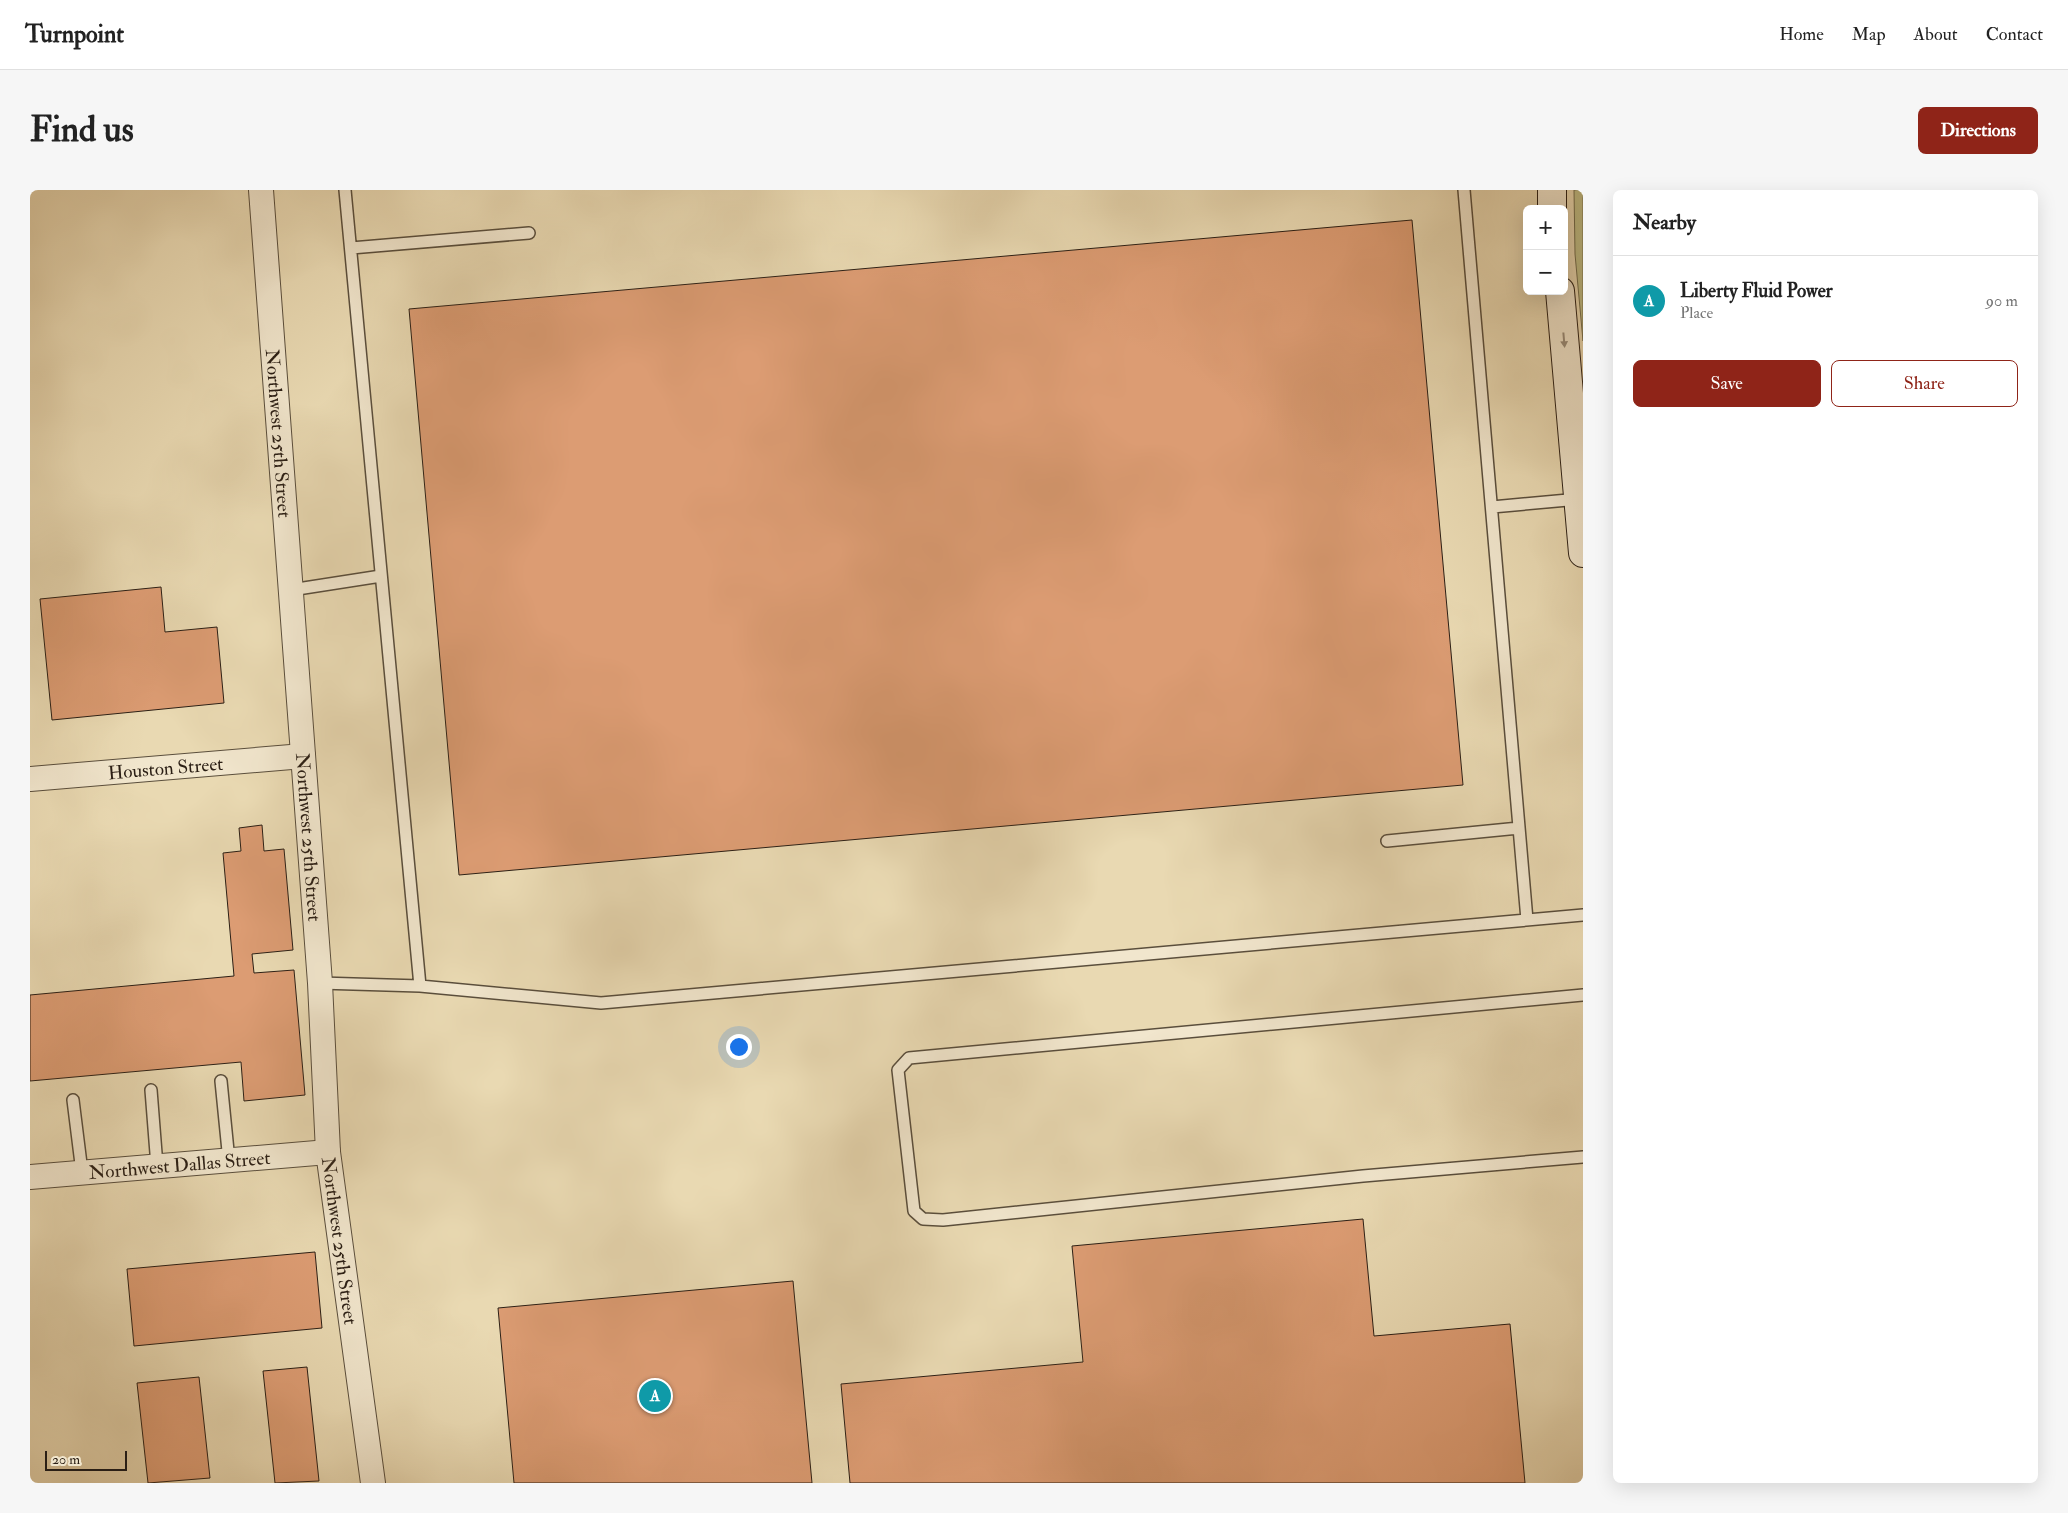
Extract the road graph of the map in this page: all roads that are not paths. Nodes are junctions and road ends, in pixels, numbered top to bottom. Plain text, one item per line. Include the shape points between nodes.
1 (261, 190) edge
2 (345, 190) edge
3 (1464, 190) edge
4 (1552, 190) edge
5 (1552, 205) edge
6 (530, 233) dead end
7 (351, 248) junction
8 (1560, 295) edge
9 (1579, 499) junction
10 (1492, 507) junction
11 (1583, 553) edge
12 (381, 576) junction
13 (291, 590) junction
14 (303, 756) junction
15 (30, 779) edge
16 (1519, 828) junction
17 (1387, 841) dead end
18 (1583, 914) edge
19 (1527, 920) junction
20 (320, 983) junction
21 (420, 986) junction
22 (1583, 995) edge
23 (221, 1081) dead end
24 (151, 1090) dead end
25 (73, 1100) dead end
26 (328, 1152) junction
27 (1583, 1157) edge
28 (228, 1160) junction
29 (157, 1166) junction
30 (82, 1172) junction
31 (30, 1177) edge
32 (373, 1483) edge

1 - 13 street, Northwest 25th Street
2 - 7 lane
3 - 10 lane
4 - 5 main road
6 - 7 lane
7 - 12 lane
8 -> 9 main road
9 - 10 lane
9 - 11 main road
10 - 16 lane
12 - 13 lane
12 - 21 lane
13 - 14 street, Northwest 25th Street
14 - 15 street, Houston Street
14 - 20 street, Northwest 25th Street
16 - 17 lane
16 - 19 lane
18 - 19 lane
19 - 21 lane via 601,1003
20 - 21 lane
20 - 26 street, Northwest 25th Street
22 - 27 lane via 909,1058 898,1070 914,1211 923,1219 943,1220
23 - 28 lane
24 - 29 lane
25 - 30 lane
26 - 28 street, Northwest Dallas Street
26 - 32 street, Northwest 25th Street
28 - 29 street, Northwest Dallas Street
29 - 30 street, Northwest Dallas Street
30 - 31 street, Northwest Dallas Street

